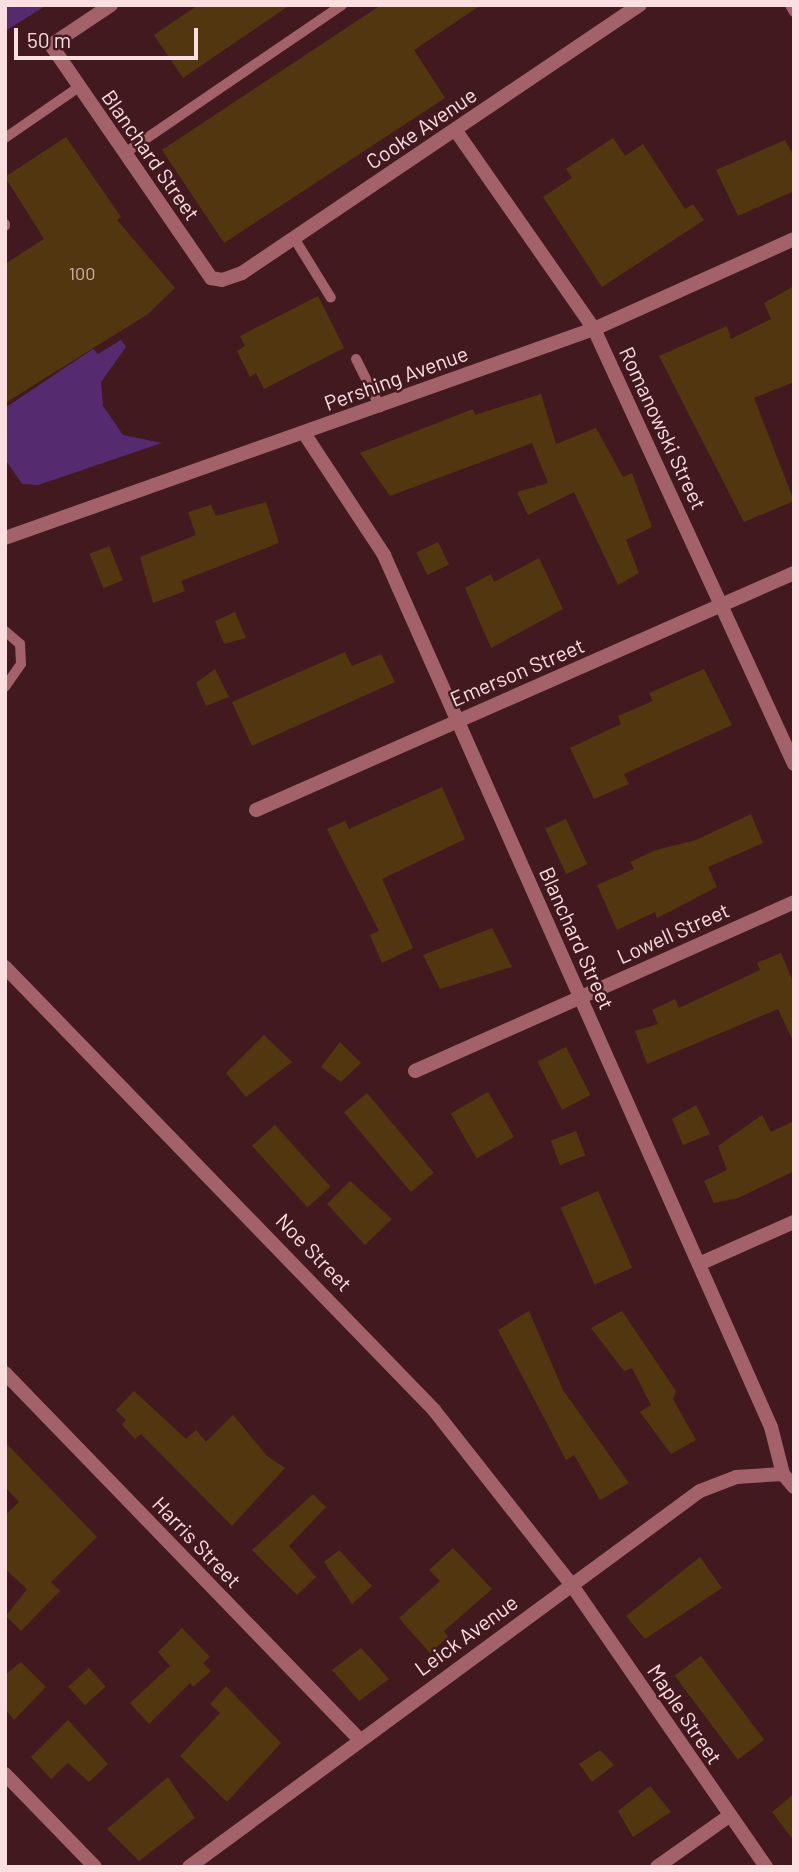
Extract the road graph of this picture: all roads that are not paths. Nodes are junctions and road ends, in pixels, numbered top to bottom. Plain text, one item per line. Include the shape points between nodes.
1 (111, 5) edge
2 (342, 5) edge
3 (640, 5) edge
4 (790, 5) edge
5 (794, 12) edge
6 (79, 87) junction
7 (456, 131) junction
8 (5, 138) edge
9 (125, 153) junction
10 (294, 238) junction
11 (794, 239) edge
12 (222, 280) joint
13 (331, 298) dead end
14 (594, 329) junction
15 (356, 359) dead end
16 (380, 407) junction
17 (304, 433) junction
18 (6, 535) edge
19 (794, 573) edge
20 (723, 607) junction
21 (5, 631) edge
22 (5, 687) edge
23 (457, 720) junction
24 (794, 764) edge
25 (256, 810) dead end
26 (794, 902) edge
27 (5, 967) edge
28 (580, 997) junction
29 (415, 1071) dead end
30 (794, 1222) edge
31 (699, 1264) junction
32 (5, 1373) edge
33 (782, 1474) junction
34 (794, 1487) edge
35 (571, 1584) junction
36 (359, 1739) junction
37 (5, 1774) edge
38 (729, 1815) junction
39 (95, 1867) edge
40 (189, 1867) edge
41 (657, 1867) edge
42 (766, 1867) edge

1 - 6 street, Blanchard Street via 51,45
2 - 9 lane
3 - 7 street, Cooke Avenue
4 - 5 lane
6 - 8 lane
6 - 9 street, Blanchard Street
7 - 10 street, Cooke Avenue
7 - 14 street, Romanowski Street
9 - 12 street, Blanchard Street via 211,278
10 - 12 street, Cooke Avenue
10 - 13 lane
11 - 14 street, Pershing Avenue
14 - 16 street, Pershing Avenue
14 - 20 street, Romanowski Street
15 - 16 lane
16 - 17 street, Pershing Avenue
17 - 18 street, Pershing Avenue
17 - 23 street, Blanchard Street via 384,555
19 - 20 street, Emerson Street
20 - 23 street, Emerson Street
20 - 24 street, Romanowski Street
21 - 22 lane via 20,644 21,664
23 - 25 street, Emerson Street
23 - 28 street, Blanchard Street
26 - 28 street, Lowell Street
27 - 35 street, Noe Street via 434,1410
28 - 29 street, Lowell Street
28 - 31 street, Blanchard Street
30 - 31 street
31 - 33 street, Blanchard Street via 771,1427
32 - 36 street, Harris Street
33 - 34 street
33 - 35 street, Leick Avenue via 736,1477 700,1491
35 - 36 street, Leick Avenue
35 - 38 street, Maple Street
36 - 40 street, Leick Avenue
37 - 39 street
38 - 41 street
38 - 42 street, Maple Street

